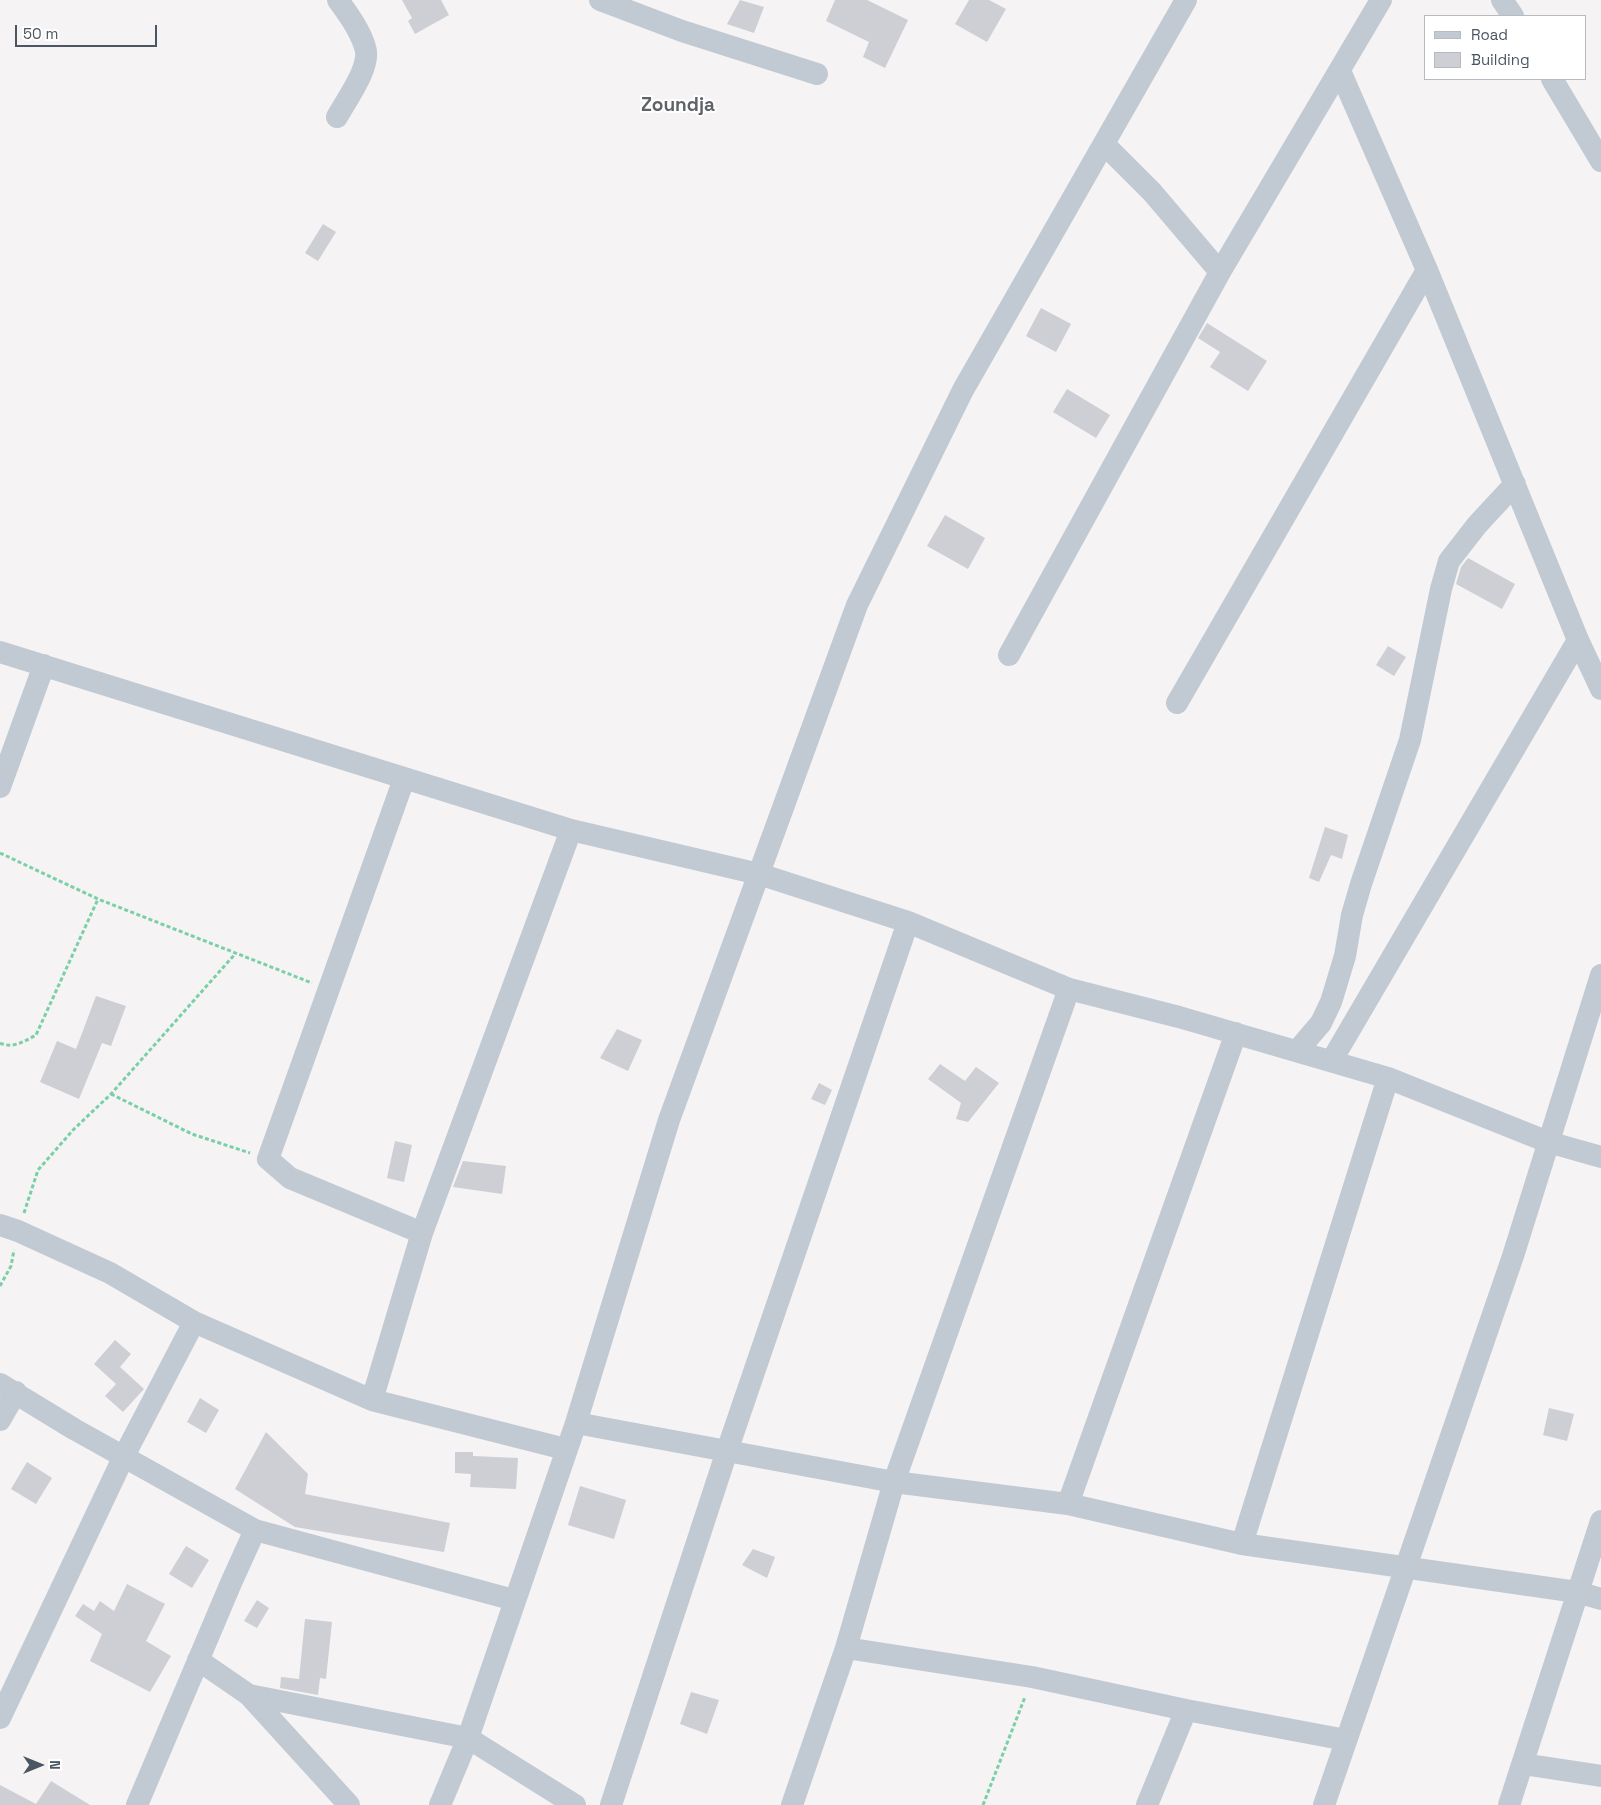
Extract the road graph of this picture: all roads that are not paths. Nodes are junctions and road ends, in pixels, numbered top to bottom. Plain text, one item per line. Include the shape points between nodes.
1 (338, 0) edge
2 (600, 0) edge
3 (1186, 0) edge
4 (1381, 0) edge
5 (1340, 71) junction
6 (817, 74) dead end
7 (1553, 80) edge
8 (337, 116) dead end
9 (1105, 145) junction
10 (1599, 150) edge
11 (1427, 270) junction
12 (1220, 272) junction
13 (1515, 484) junction
14 (1578, 640) junction
15 (0, 652) edge
16 (1009, 655) dead end
17 (44, 666) junction
18 (1601, 689) edge
19 (1177, 703) dead end
20 (404, 780) junction
21 (0, 787) edge
22 (571, 830) junction
23 (759, 874) junction
24 (908, 922) junction
25 (1601, 975) edge
26 (1070, 989) junction
27 (1236, 1033) junction
28 (1298, 1050) junction
29 (1332, 1060) junction
30 (1388, 1078) junction
31 (1548, 1142) junction
32 (1601, 1157) edge
33 (9, 1228) edge
34 (422, 1233) junction
35 (194, 1322) junction
36 (8, 1388) edge
37 (372, 1400) junction
38 (0, 1420) edge
39 (576, 1423) junction
40 (565, 1449) junction
41 (727, 1451) junction
42 (124, 1456) junction
43 (894, 1482) junction
44 (1068, 1504) junction
45 (1601, 1521) edge
46 (255, 1530) junction
47 (1242, 1544) junction
48 (1406, 1566) junction
49 (1577, 1592) junction
50 (1601, 1598) edge
51 (514, 1600) junction
52 (846, 1648) junction
53 (198, 1660) junction
54 (249, 1695) junction
55 (1186, 1710) junction
56 (0, 1718) edge
57 (468, 1738) junction
58 (1346, 1740) junction
59 (1523, 1764) junction
60 (1601, 1776) edge
61 (137, 1805) edge
62 (349, 1805) edge
63 (440, 1805) edge
64 (575, 1805) edge
65 (611, 1805) edge
66 (792, 1805) edge
67 (1147, 1805) edge
68 (1324, 1805) edge
69 (1509, 1805) edge

1 - 8 street via 366,48 364,66
2 - 6 street via 682,31
3 - 9 street
4 - 5 street
5 - 11 street
5 - 12 street
7 - 10 street
9 - 12 street via 1152,192
9 - 23 street via 963,390 857,606
11 - 13 street
11 - 19 street
12 - 16 street
13 - 14 street
13 - 28 street via 1477,525 1447,567 1410,740 1361,884 1346,956 1321,1022
14 - 18 street
14 - 29 street
15 - 17 street
17 - 20 street
17 - 21 street
20 - 22 street
20 - 34 street via 268,1159 290,1178
22 - 23 street
22 - 34 street
23 - 24 street
23 - 39 street via 669,1120
24 - 26 street
24 - 41 street
25 - 31 street
26 - 27 street
26 - 43 street
27 - 28 street
27 - 44 street
28 - 29 street
29 - 30 street
30 - 31 street
30 - 47 street
31 - 32 street
31 - 48 street via 1513,1256
33 - 35 street via 110,1274
34 - 37 street
35 - 37 street
35 - 42 street
36 - 38 street
36 - 42 street
37 - 40 street
39 - 40 street
39 - 41 street
40 - 51 street
41 - 43 street
41 - 65 street
42 - 46 street
42 - 56 street
43 - 44 street
43 - 52 street
44 - 47 street
45 - 49 street
46 - 51 street
46 - 53 street
47 - 48 street via 1327,1558
48 - 49 street
48 - 58 street
49 - 50 street
49 - 59 street
51 - 57 street
52 - 55 street via 1032,1677
52 - 66 street
53 - 54 street
53 - 61 street
54 - 57 street
54 - 62 street
55 - 58 street
55 - 67 street
57 - 63 street
57 - 64 street
58 - 68 street
59 - 60 street
59 - 69 street

